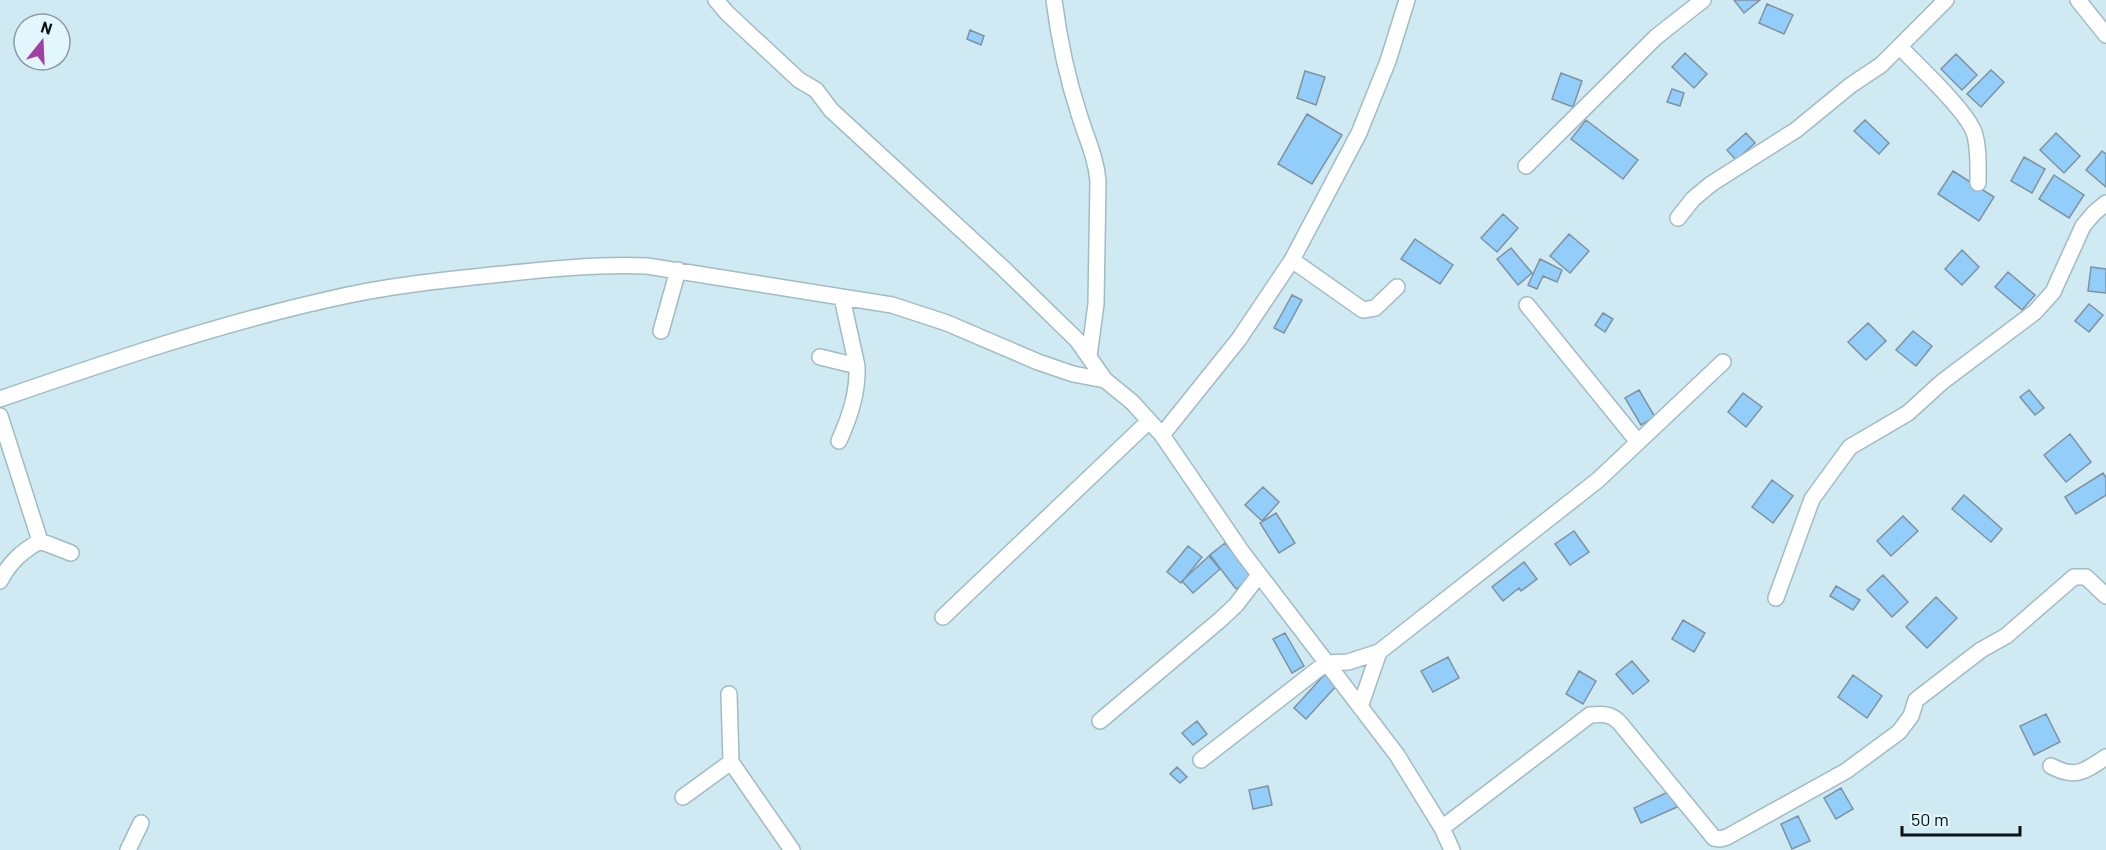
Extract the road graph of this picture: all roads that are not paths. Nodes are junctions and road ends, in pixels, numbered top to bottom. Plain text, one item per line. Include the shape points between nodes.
1 (716, 0) edge
2 (1054, 0) edge
3 (1406, 0) edge
4 (1703, 0) edge
5 (1946, 0) edge
6 (2078, 0) edge
7 (2106, 35) edge
8 (1900, 47) junction
9 (1526, 166) dead end
10 (1978, 183) dead end
11 (2106, 203) edge
12 (1678, 218) dead end
13 (1292, 260) junction
14 (678, 270) junction
15 (1397, 287) dead end
16 (842, 298) junction
17 (1527, 305) dead end
18 (660, 330) dead end
19 (1089, 356) junction
20 (820, 357) dead end
21 (1723, 362) dead end
22 (857, 366) junction
23 (1105, 380) junction
24 (0, 399) edge
25 (0, 416) edge
26 (1149, 421) junction
27 (1162, 435) junction
28 (839, 441) dead end
29 (1638, 442) junction
30 (40, 541) junction
31 (71, 553) dead end
32 (1259, 575) junction
33 (0, 581) edge
34 (2106, 596) edge
35 (1776, 598) dead end
36 (943, 617) dead end
37 (1379, 652) junction
38 (1326, 663) junction
39 (729, 694) dead end
40 (1360, 707) junction
41 (1100, 721) dead end
42 (2106, 758) edge
43 (1201, 760) dead end
44 (731, 762) junction
45 (2051, 766) dead end
46 (682, 797) dead end
47 (141, 823) dead end
48 (1442, 828) junction
49 (128, 850) edge
50 (792, 850) edge
51 (1452, 850) edge

1 - 19 street via 800,80 816,90 831,110 1002,268
2 - 19 street via 1060,42 1097,171 1096,304
3 - 13 street via 1388,61 1359,133
4 - 9 street via 1656,37
5 - 8 street
6 - 7 street
8 - 10 street via 1965,116 1974,132
8 - 12 street via 1796,130 1711,184
11 - 35 street via 2084,226 2053,292 2035,312 1942,382 1908,413 1850,447 1812,499
13 - 15 street via 1363,310 1375,308
13 - 27 street via 1239,339
14 - 16 street
14 - 18 street
14 - 24 street via 616,265 546,270 414,283 328,299 231,324
16 - 22 street
16 - 23 street via 892,305 947,323 1038,362
17 - 29 street
19 - 23 street
20 - 22 street
21 - 29 street
22 - 28 street via 854,398
23 - 26 street
25 - 30 street
26 - 27 street
26 - 36 street
27 - 32 street
29 - 37 street via 1598,480
30 - 31 street
30 - 33 street via 21,552
32 - 38 street
32 - 41 street via 1220,620
34 - 48 street via 2086,577 2074,577 2006,636 1981,650 1916,700 1911,716 1899,732 1846,771 1727,837 1714,838 1619,722 1602,714 1590,715
37 - 38 street via 1348,662
37 - 40 street
38 - 40 street
38 - 43 street
39 - 44 street
40 - 48 street
42 - 45 street via 2078,773 2065,774
44 - 46 street
44 - 50 street
47 - 49 street
48 - 51 street

